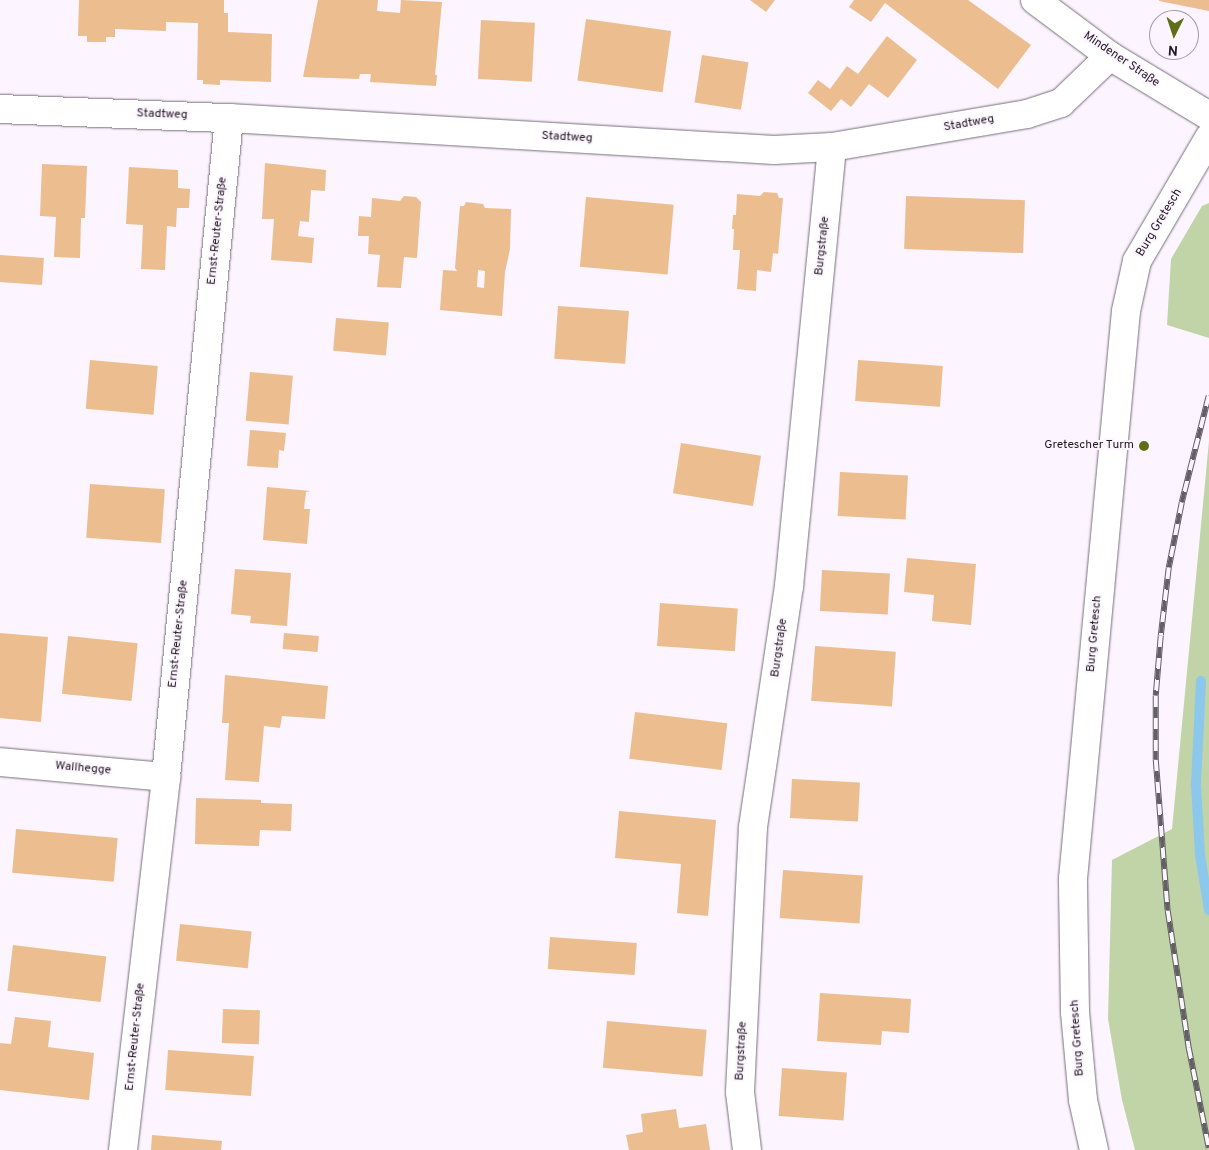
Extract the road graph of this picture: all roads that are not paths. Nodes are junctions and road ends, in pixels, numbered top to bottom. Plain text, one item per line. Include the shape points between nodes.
1 (1035, 0) edge
2 (1110, 56) junction
3 (0, 109) edge
4 (1209, 116) edge
5 (229, 118) junction
6 (1209, 138) edge
7 (832, 147) junction
8 (0, 762) edge
9 (166, 777) junction
10 (123, 1150) edge
11 (747, 1150) edge
12 (1094, 1150) edge

1 - 2 street, Mindener Straße
2 - 4 street, Mindener Straße
2 - 7 street, Stadtweg via 1061,103 1053,106 1027,114
3 - 5 street, Stadtweg
5 - 7 street, Stadtweg via 774,150
5 - 9 street, Ernst-Reuter-Straße
6 - 12 street, Burg Gretesch via 1138,261 1126,311 1073,879 1075,1012 1083,1100
7 - 11 street, Burgstraße via 789,586 753,827 740,1092
8 - 9 street, Wallhegge
9 - 10 street, Ernst-Reuter-Straße

